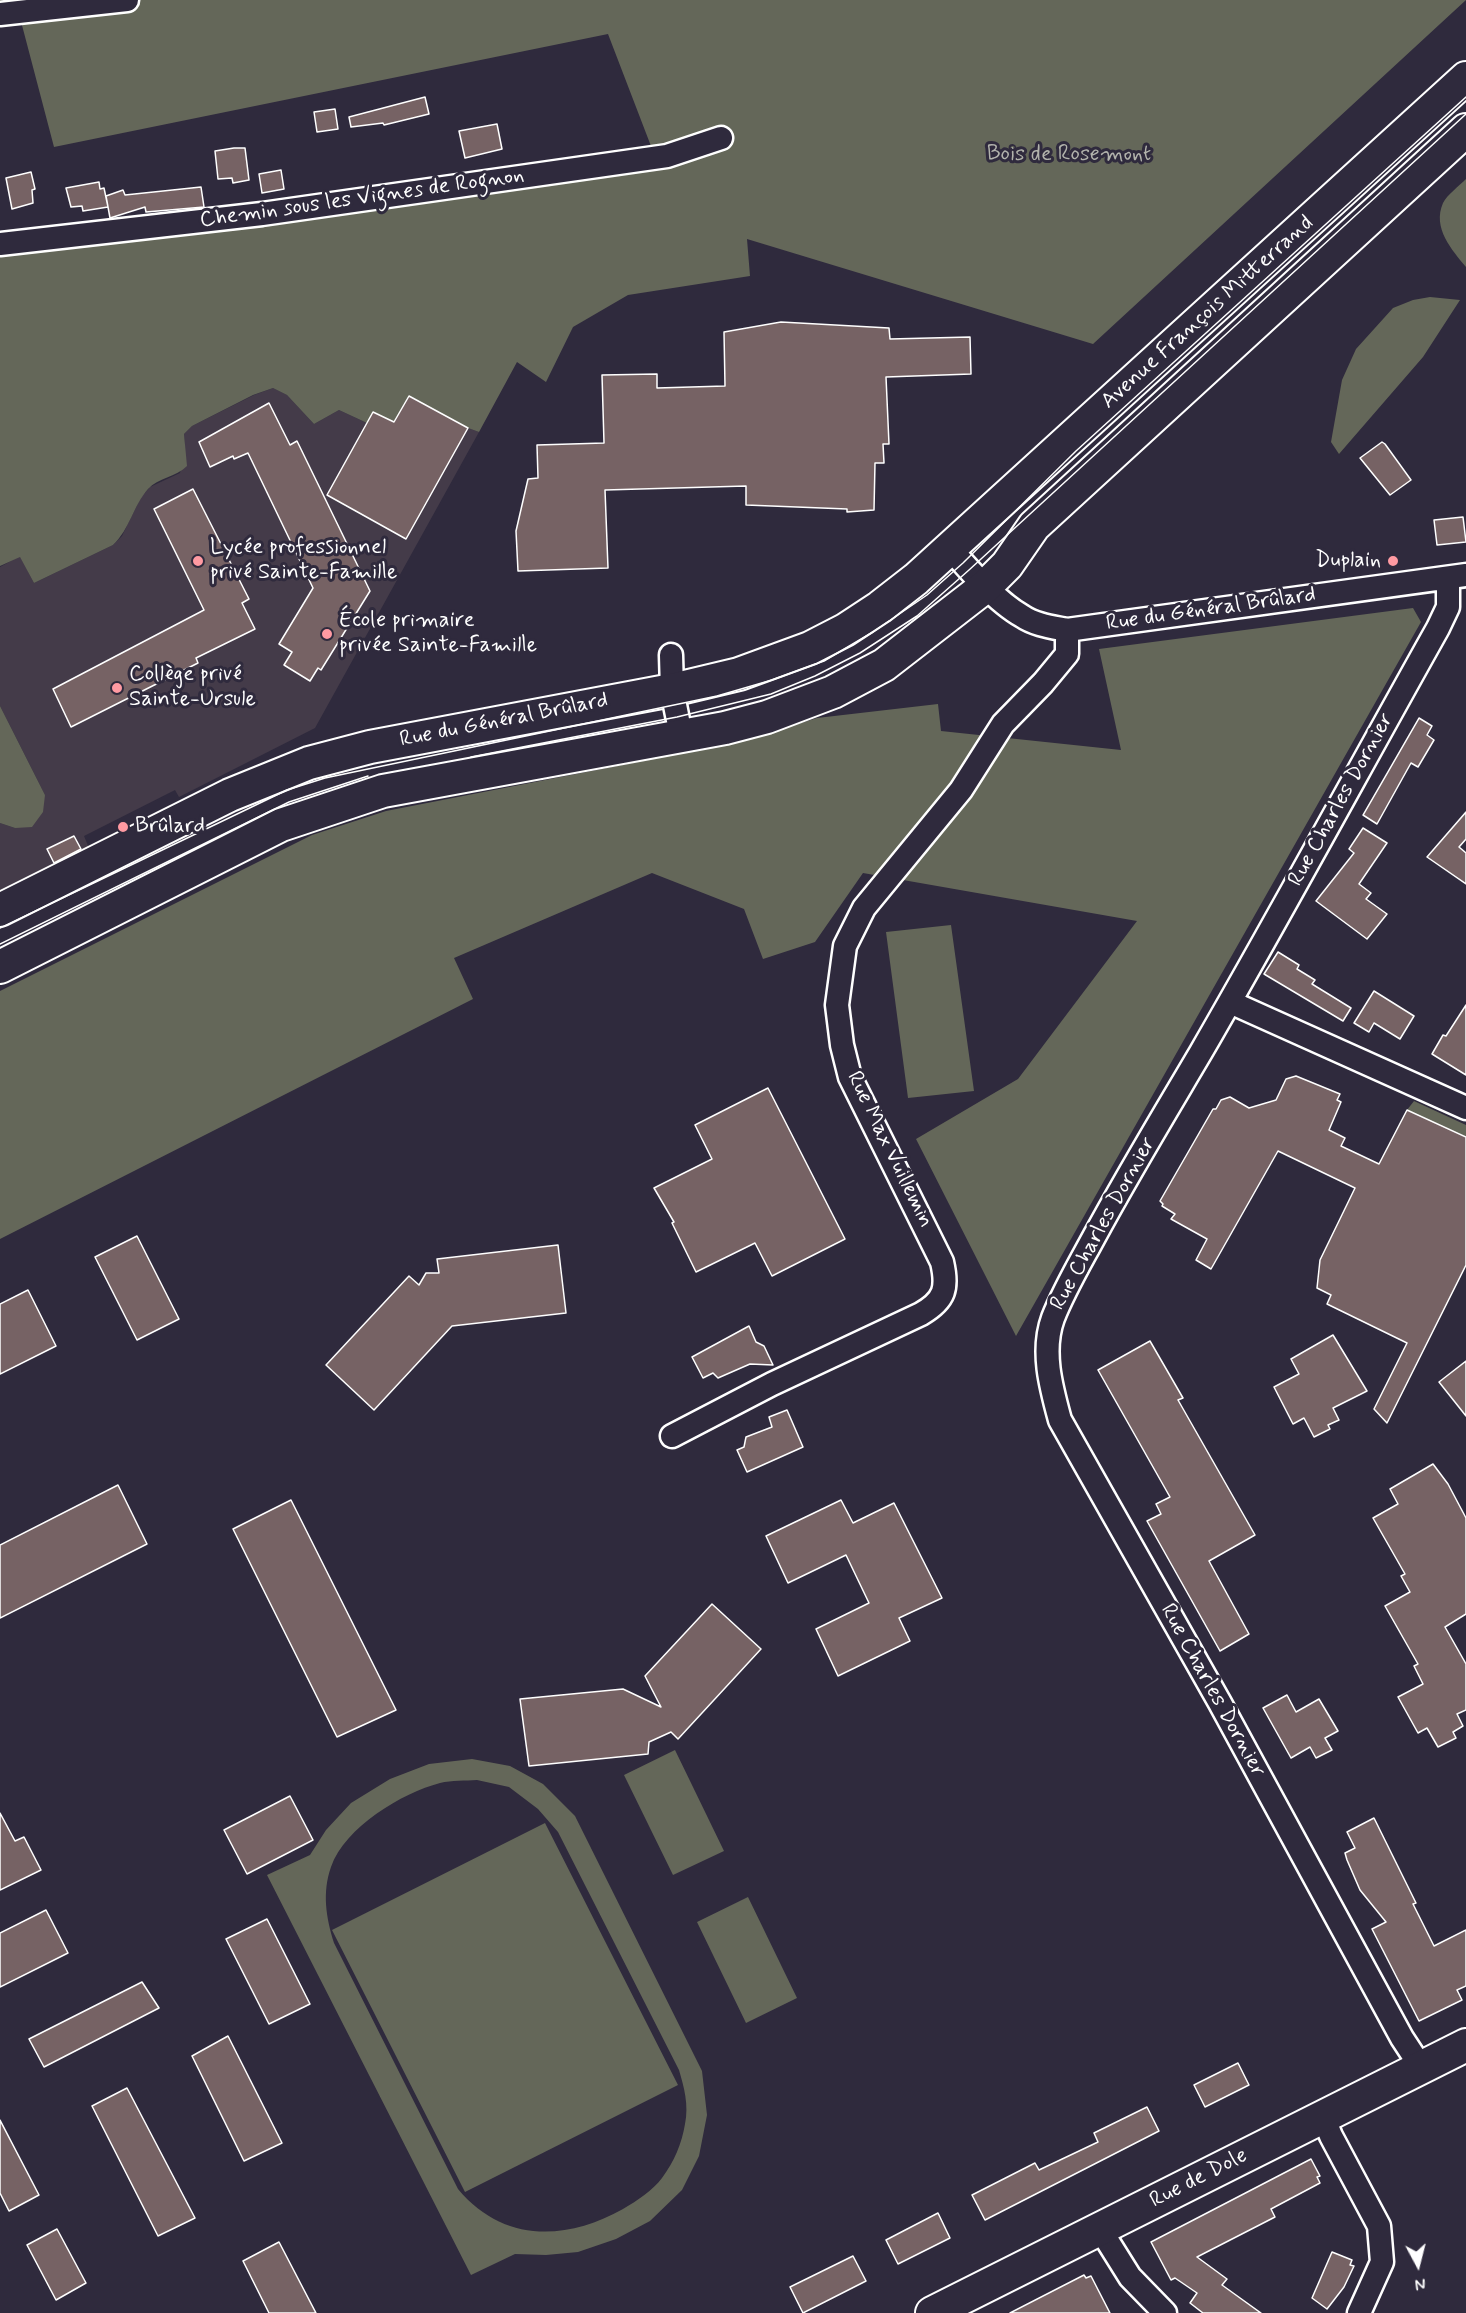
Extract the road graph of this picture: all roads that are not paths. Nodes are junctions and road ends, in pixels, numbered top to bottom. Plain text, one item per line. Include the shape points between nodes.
1 (127, 0) edge
2 (0, 14) edge
3 (1466, 78) edge
4 (1466, 130) edge
5 (721, 138) dead end
6 (0, 244) edge
7 (949, 547) junction
8 (1457, 577) edge
9 (986, 586) junction
10 (1067, 630) junction
11 (671, 656) dead end
12 (672, 690) junction
13 (681, 735) junction
14 (0, 910) edge
15 (0, 967) edge
16 (1230, 1002) junction
17 (1466, 1108) edge
18 (672, 1436) dead end
19 (1466, 2045) edge
20 (1421, 2067) junction
21 (1323, 2116) junction
22 (1100, 2229) junction
23 (932, 2313) edge
24 (1165, 2313) edge
25 (1359, 2313) edge

1 - 2 street
3 - 7 main road, Avenue François Mitterrand
4 - 9 main road, Avenue François Mitterrand via 1034,526
5 - 6 street, Chemin sous les Vignes de Rognon via 655,158 273,212
7 - 9 street, Rue du Général Brûlard
7 - 12 main road, Rue du Général Brûlard via 916,579 845,630 810,648 739,674
8 - 10 street, Rue du Général Brûlard
8 - 16 street, Rue Charles Dornier via 1438,628
9 - 10 street, Rue du Général Brûlard via 1022,617
9 - 13 main road, Rue du Général Brûlard via 884,665 833,692 767,717
10 - 18 street, Rue Max Vuillemin via 1067,654 1003,724 961,790 864,908 845,946 837,1005 850,1077 942,1262 946,1276 941,1298 921,1314
11 - 12 street
12 - 13 street
12 - 14 main road, Rue du Général Brûlard via 370,747 309,763 230,795
13 - 15 main road, Rue du Général Brûlard via 383,791 281,825
16 - 17 street
16 - 20 street, Rue Charles Dornier via 1104,1218 1053,1318 1048,1338 1050,1387 1060,1420
19 - 20 main road, Rue de Dole
20 - 21 main road, Rue de Dole
21 - 22 main road, Rue de Dole
21 - 25 street via 1379,2226 1382,2262
22 - 23 main road, Rue de Dole
22 - 24 street via 1130,2277

